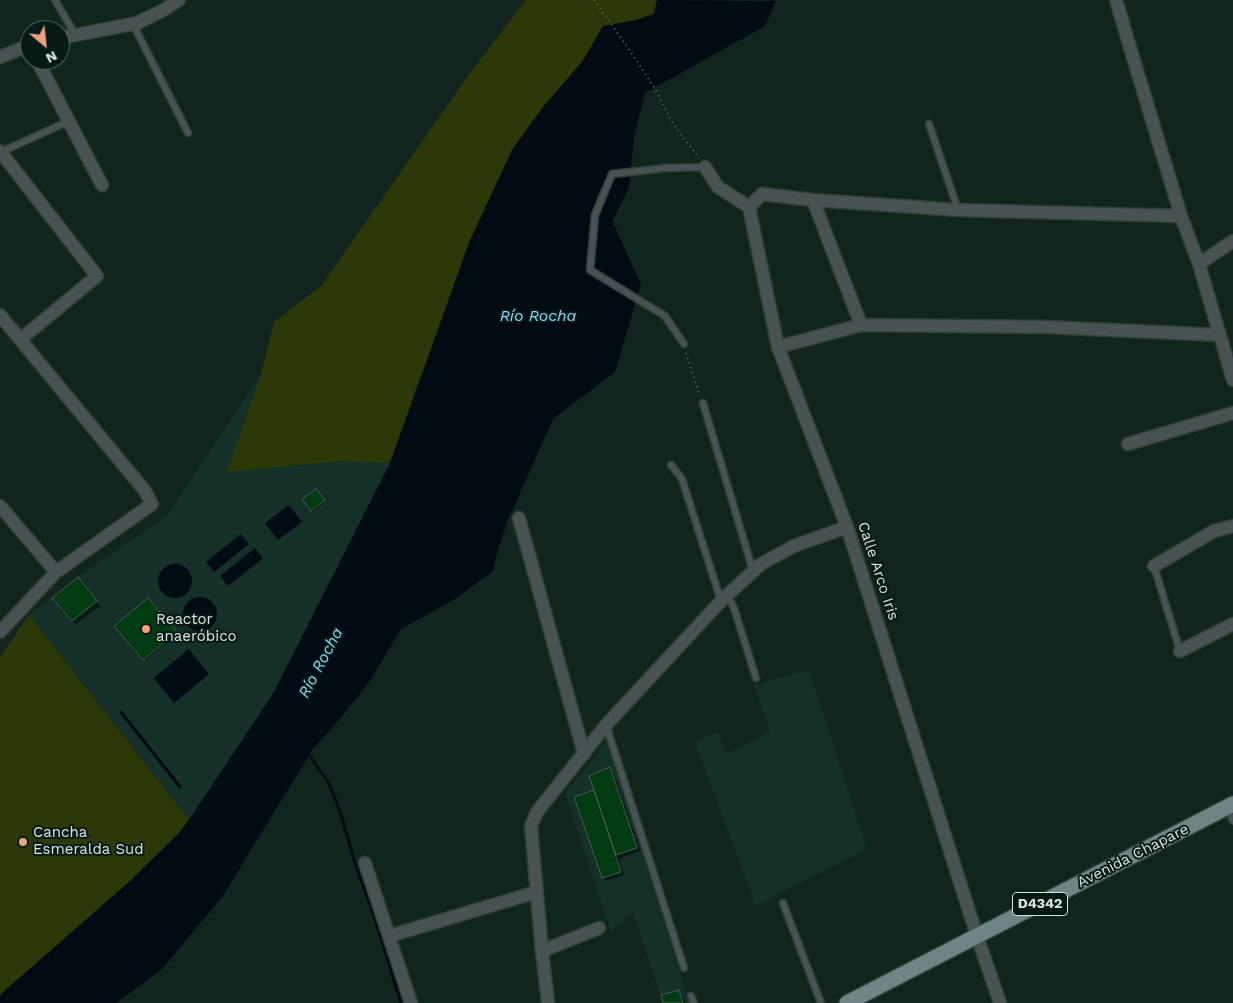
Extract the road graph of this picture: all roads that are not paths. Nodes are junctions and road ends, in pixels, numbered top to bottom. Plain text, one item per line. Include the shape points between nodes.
1 (55, 0) edge
2 (179, 0) edge
3 (1116, 0) edge
4 (133, 24) junction
5 (75, 34) junction
6 (70, 35) edge
7 (20, 50) edge
8 (0, 57) edge
9 (42, 70) edge
10 (69, 121) junction
11 (929, 124) dead end
12 (188, 133) dead end
13 (0, 152) edge
14 (705, 167) joint
15 (102, 185) dead end
16 (813, 200) junction
17 (749, 207) junction
18 (958, 210) junction
19 (1182, 216) junction
20 (1233, 241) edge
21 (1199, 264) junction
22 (0, 315) edge
23 (861, 325) junction
24 (1219, 334) junction
25 (20, 339) junction
26 (684, 344) road end
27 (778, 347) junction
28 (1233, 380) edge
29 (703, 403) road end
30 (1233, 413) edge
31 (1128, 444) dead end
32 (671, 465) dead end
33 (0, 506) edge
34 (519, 518) dead end
35 (1233, 526) edge
36 (847, 527) junction
37 (1154, 566) joint
38 (753, 571) junction
39 (56, 572) junction
40 (724, 598) junction
41 (1233, 624) edge
42 (0, 632) edge
43 (1180, 651) joint
44 (756, 678) dead end
45 (606, 725) junction
46 (584, 754) junction
47 (1231, 805) edge
48 (1233, 821) edge
49 (365, 863) dead end
50 (537, 892) junction
51 (783, 903) dead end
52 (598, 928) dead end
53 (389, 936) junction
54 (977, 936) junction
55 (542, 952) junction
56 (684, 968) dead end
57 (691, 996) dead end
58 (411, 1003) edge
59 (548, 1003) edge
60 (694, 1003) edge
61 (821, 1003) edge
62 (847, 1003) edge
63 (1000, 1003) edge

1 - 5 lane
2 - 4 street
3 - 19 street
4 - 5 street
4 - 12 lane
5 - 6 street
7 - 8 street
9 - 10 street
10 - 13 lane
10 - 15 street
11 - 18 lane
13 - 25 street via 97,276
14 - 17 street via 718,187
14 - 26 lane via 612,174 596,215 590,270 665,316
16 - 17 street via 762,194
16 - 18 street
16 - 23 street
17 - 27 street, Calle Arco Iris
18 - 19 street
19 - 21 street
20 - 21 street
21 - 24 street
22 - 25 street
23 - 24 street via 1046,327
23 - 27 street
24 - 28 street
25 - 39 street via 145,491 152,504
27 - 36 street, Calle Arco Iris
29 - 38 lane
30 - 31 street
32 - 40 lane via 682,479
33 - 39 street
34 - 46 street
35 - 37 street via 1214,531
36 - 38 street via 794,546
36 - 54 street, Calle Arco Iris
37 - 43 lane
38 - 40 street
39 - 42 street
40 - 44 lane via 734,608
40 - 45 street
41 - 43 street
45 - 46 street
45 - 56 lane
46 - 50 street via 537,812 531,826
47 - 48 lane
47 - 54 main road, Avenida Chapare / D4342
49 - 53 street
50 - 53 street
50 - 55 street
51 - 61 lane
52 - 55 street
53 - 58 street
54 - 62 main road, Avenida Chapare / D4342
54 - 63 street, Calle Arco Iris
55 - 59 street
57 - 60 lane

